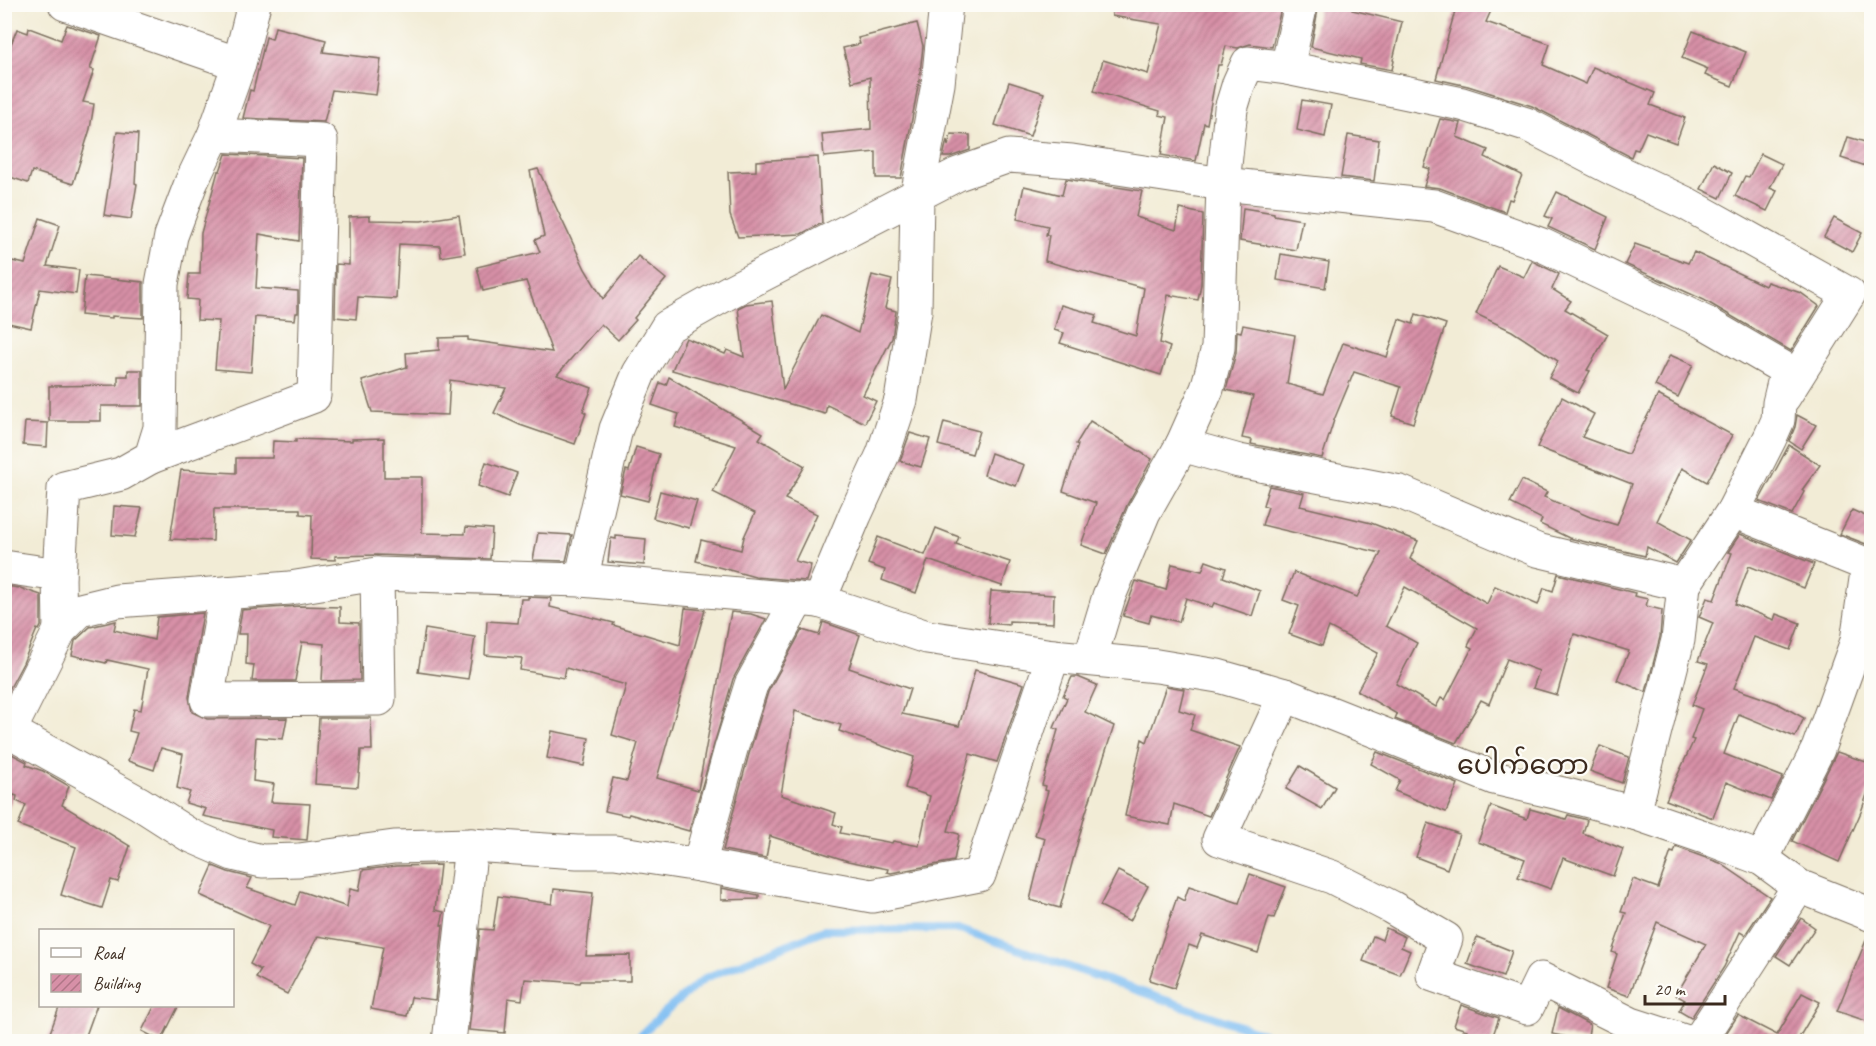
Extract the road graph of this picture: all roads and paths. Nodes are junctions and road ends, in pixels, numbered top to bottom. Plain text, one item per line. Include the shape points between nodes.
1 (65, 4) edge
2 (254, 4) edge
3 (946, 4) edge
4 (1302, 4) edge
5 (239, 64) junction
6 (1287, 68) junction
7 (214, 135) junction
8 (1223, 183) junction
9 (917, 196) junction
10 (1779, 403) junction
11 (1182, 445) junction
12 (151, 458) junction
13 (1733, 511) junction
14 (1870, 565) edge
15 (4, 567) edge
16 (377, 574) junction
17 (59, 575) junction
18 (581, 580) junction
19 (1684, 585) junction
20 (226, 593) junction
21 (809, 600) junction
22 (60, 630) junction
23 (1053, 656) junction
24 (1090, 659) junction
25 (1285, 695) junction
26 (7, 729) edge
27 (1634, 813) junction
28 (471, 845) junction
29 (1762, 859) junction
30 (699, 865) junction
31 (1799, 886) junction
32 (1872, 915) edge
33 (451, 1030) edge
34 (1687, 1041) edge
35 (1698, 1041) edge

1 - 5 street
2 - 5 street
3 - 9 street via 938,84
4 - 6 street
5 - 7 street
6 - 8 street via 1248,63 1231,109
6 - 10 street via 1462,104 1526,124 1687,204 1849,294
7 - 12 street via 190,183 171,236 162,284 160,428
7 - 12 street via 321,140 314,396
8 - 9 street via 1072,160 1009,156 958,174
8 - 10 street via 1434,206 1542,245 1707,323 1787,370
8 - 11 street via 1218,348 1207,389
9 - 18 street via 667,327 639,373 616,429
9 - 21 street via 915,310 901,400 884,454
10 - 13 street via 1778,420
11 - 19 street via 1239,461 1400,492 1537,550
11 - 24 street via 1144,512 1109,596
12 - 17 street via 120,474 64,488
13 - 14 street
13 - 19 street
14 - 29 street via 1857,641 1818,749
15 - 17 street
16 - 18 street
16 - 20 street via 290,588
16 - 20 street via 379,699 207,700
17 - 22 street
18 - 21 street
19 - 27 street via 1678,640
20 - 22 street via 117,601 80,610
21 - 23 street via 927,637
21 - 30 street via 751,685
22 - 26 street
23 - 24 street
23 - 30 street via 979,875 872,896
24 - 25 street via 1218,676
25 - 27 street via 1494,778
25 - 34 street via 1219,839 1332,877 1446,939 1433,975 1527,1008 1540,979 1631,1024
26 - 28 street via 189,835 233,854 262,861 299,860 394,846
27 - 29 street
28 - 30 street via 615,852
28 - 33 street
29 - 31 street
31 - 32 street
31 - 35 street

